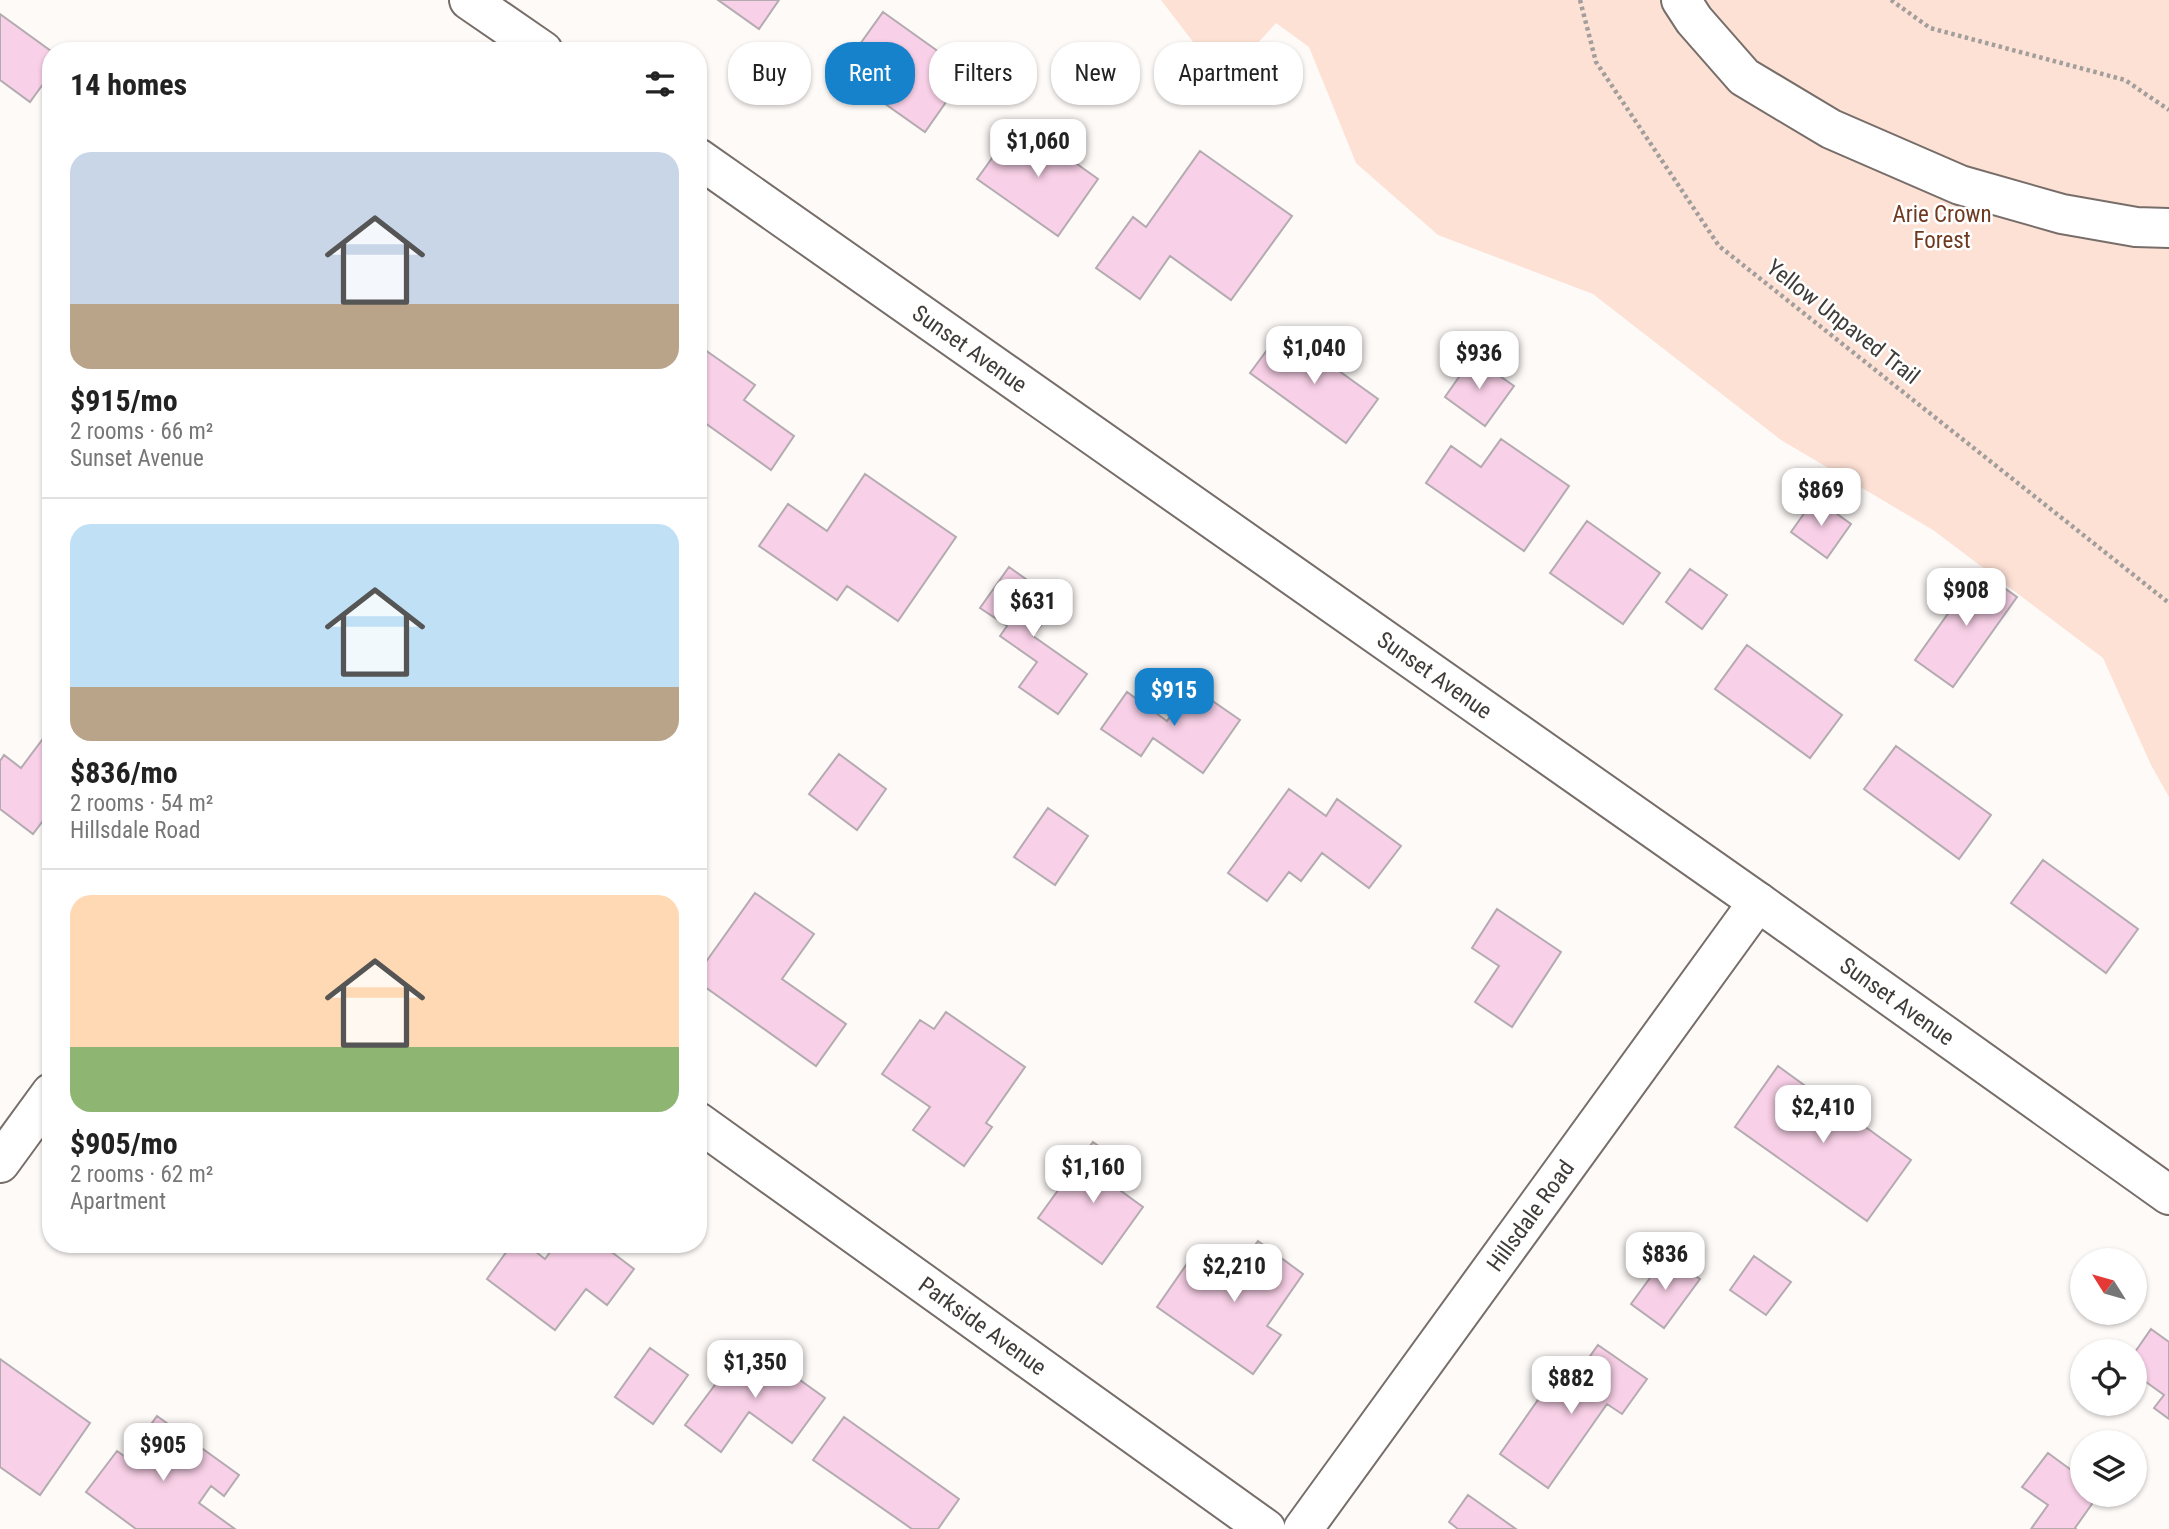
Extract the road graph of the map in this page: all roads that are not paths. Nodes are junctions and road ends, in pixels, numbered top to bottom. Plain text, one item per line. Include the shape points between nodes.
1 (469, 0) edge
2 (1681, 0) edge
3 (530, 42) edge
4 (707, 174) edge
5 (2169, 228) edge
6 (1758, 902) junction
7 (42, 1105) edge
8 (707, 1128) edge
9 (0, 1163) edge
10 (2169, 1195) edge
11 (1266, 1529) edge
12 (1303, 1529) edge

1 - 3 street
2 - 5 street via 1744,77 1831,129 1960,185 2062,214
4 - 6 street, Sunset Avenue
6 - 10 street, Sunset Avenue
6 - 12 street, Hillsdale Road
7 - 9 street
8 - 11 street, Parkside Avenue

